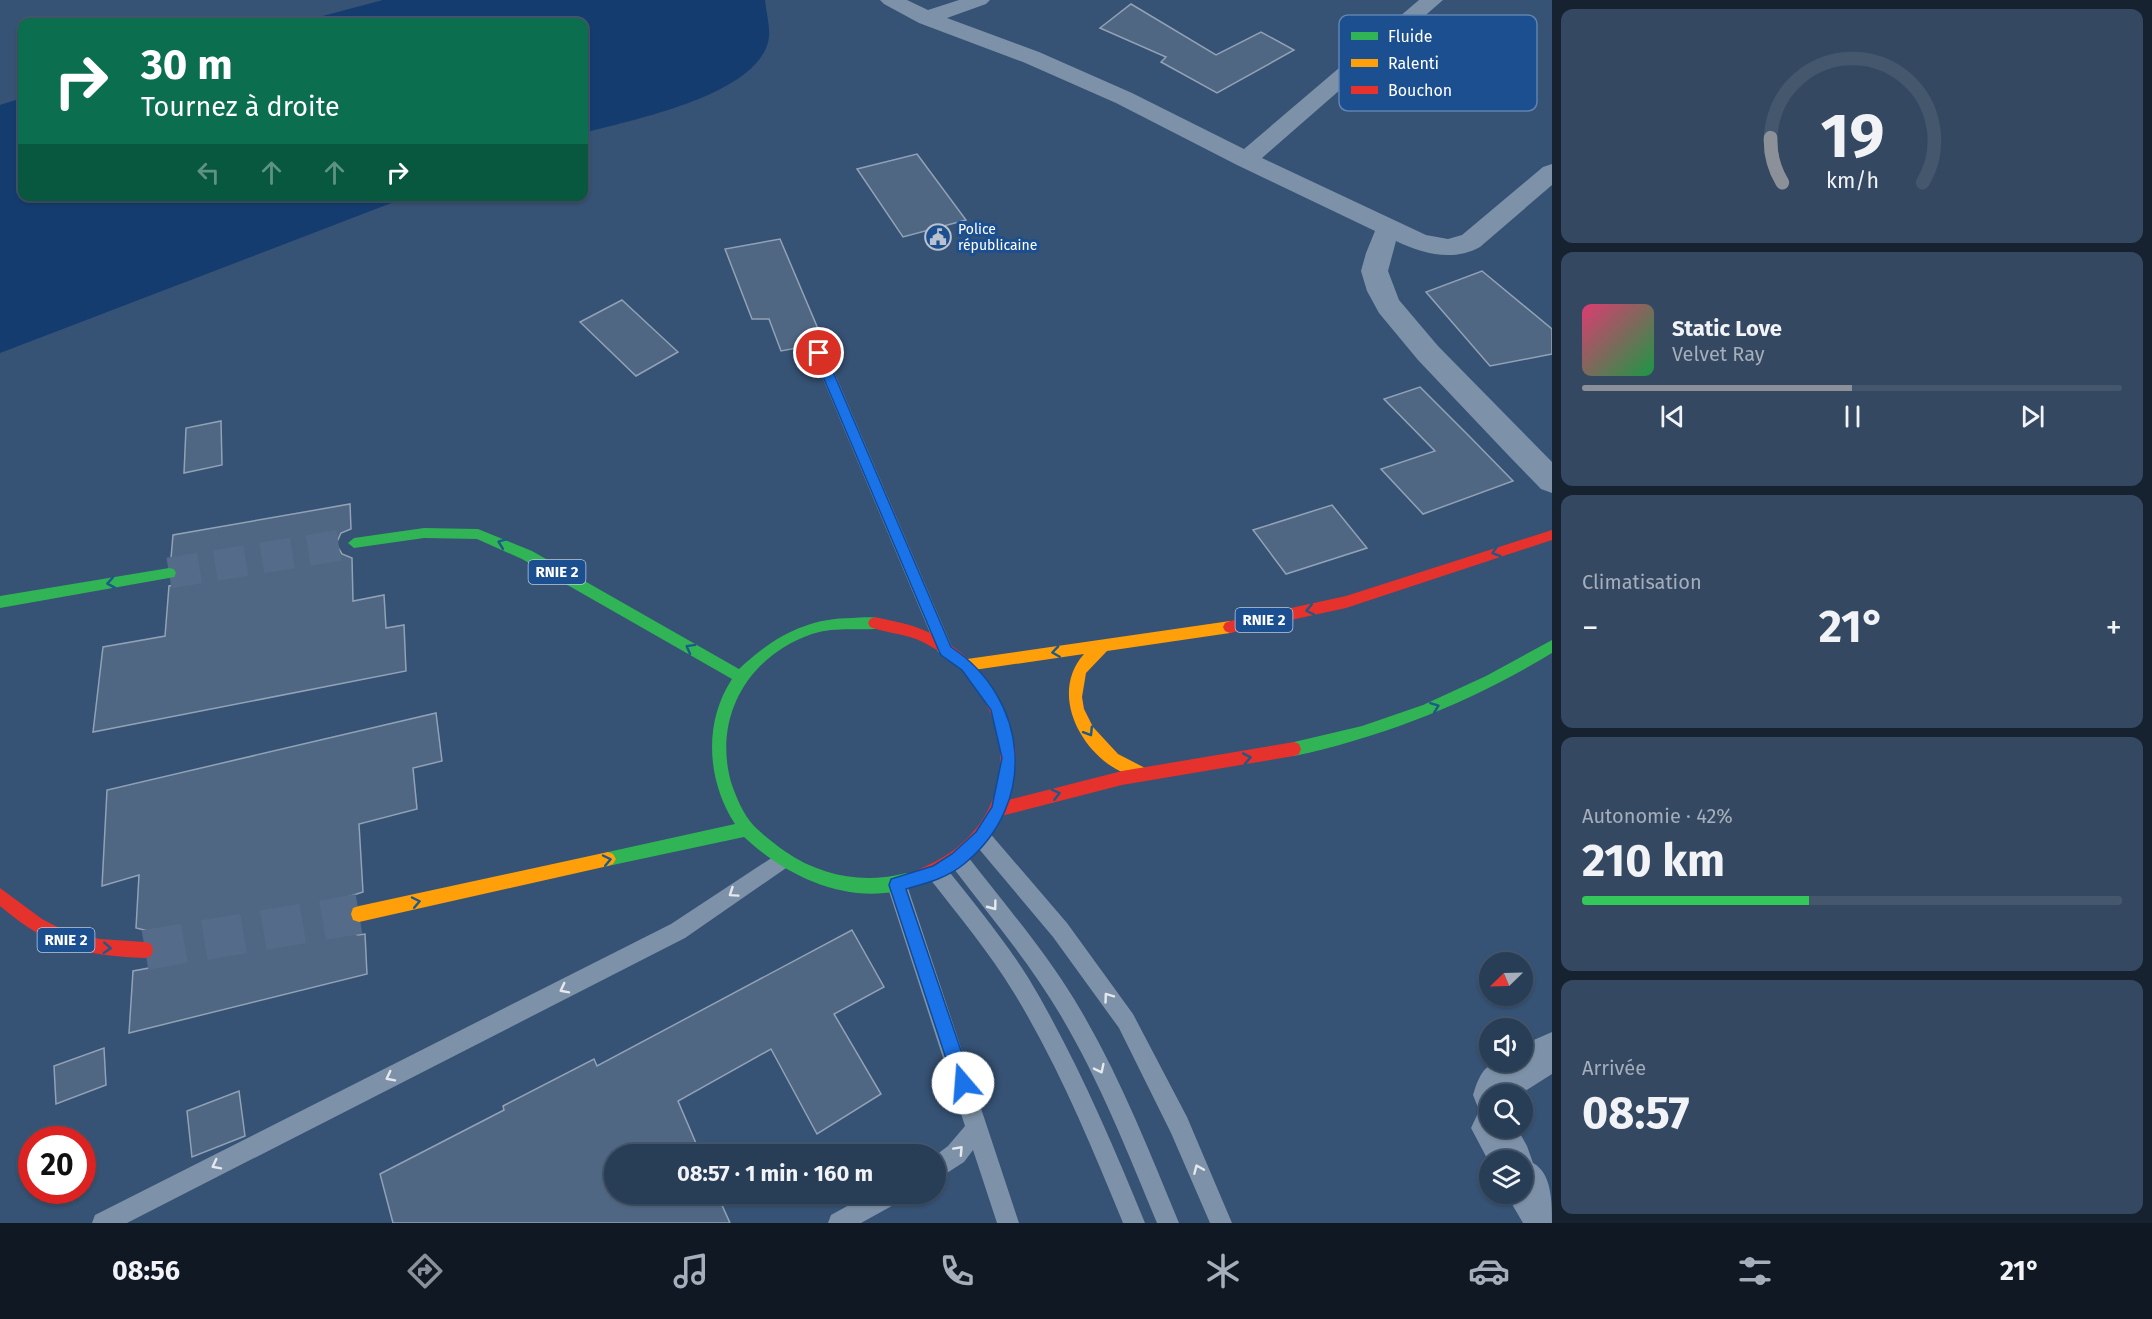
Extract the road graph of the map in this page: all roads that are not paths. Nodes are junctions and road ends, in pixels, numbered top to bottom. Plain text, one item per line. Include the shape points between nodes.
1 (891, 0) edge
2 (979, 0) edge
3 (1432, 0) edge
4 (1415, 15) edge
5 (927, 18) junction
6 (1339, 80) edge
7 (1246, 160) junction
8 (1552, 172) edge
9 (1389, 229) junction
10 (819, 353) dead end
11 (1552, 482) edge
12 (1552, 535) edge
13 (354, 543) tunnel mouth
14 (169, 573) tunnel mouth
15 (0, 602) edge
16 (1104, 645) junction
17 (1552, 646) edge
18 (946, 651) junction
19 (967, 665) junction
20 (741, 677) junction
21 (1142, 774) junction
22 (999, 809) junction
23 (747, 829) junction
24 (981, 837) junction
25 (958, 859) junction
26 (782, 860) junction
27 (937, 872) junction
28 (897, 885) junction
29 (0, 896) edge
30 (359, 914) tunnel mouth
31 (145, 950) tunnel mouth
32 (1552, 1053) edge
33 (1498, 1084) edge
34 (978, 1128) junction
35 (946, 1162) edge
36 (1533, 1198) edge
37 (873, 1204) edge
38 (103, 1223) edge
39 (839, 1223) edge
40 (1008, 1223) edge
41 (1134, 1223) edge
42 (1168, 1223) edge
43 (1221, 1223) edge
44 (1548, 1223) edge

1 - 5 street
2 - 5 street
3 - 4 street
5 - 7 street via 1113,93
6 - 7 street
7 - 9 street
8 - 9 street via 1460,247 1435,247
9 - 11 street via 1374,274 1378,289 1431,355
10 - 18 lane
12 -> 16 main road, RNIE 2 via 1346,602 1232,627
20 -> 13 main road, RNIE 2 via 527,555 478,534 424,532
14 -> 15 main road
16 -> 19 main road, RNIE 2
16 -> 21 main road via 1085,662 1076,685 1077,711 1090,737 1113,759
21 -> 17 main road via 1322,743 1392,723 1466,695
18 - 19 main road
18 - 20 main road via 924,636 875,622 824,625 777,644
19 - 22 main road via 998,708 1010,758
20 - 23 main road via 724,710 718,748 724,788
22 -> 21 main road
22 - 24 main road
23 - 26 main road
30 -> 23 main road
24 - 25 main road
43 -> 24 lane via 1179,1125 1126,1022 1060,930
25 - 27 main road
25 -> 42 lane via 1039,966 1080,1029 1120,1109
26 - 28 main road via 817,878 856,886
26 -> 38 lane via 678,931
27 - 28 main road
27 - 41 lane via 989,939 1030,1002 1099,1138
28 - 34 lane
29 -> 31 main road, RNIE 2 via 52,935 88,947
32 - 33 street via 1527,1064
35 -> 34 lane
34 - 40 lane
36 - 44 street
37 - 39 lane

